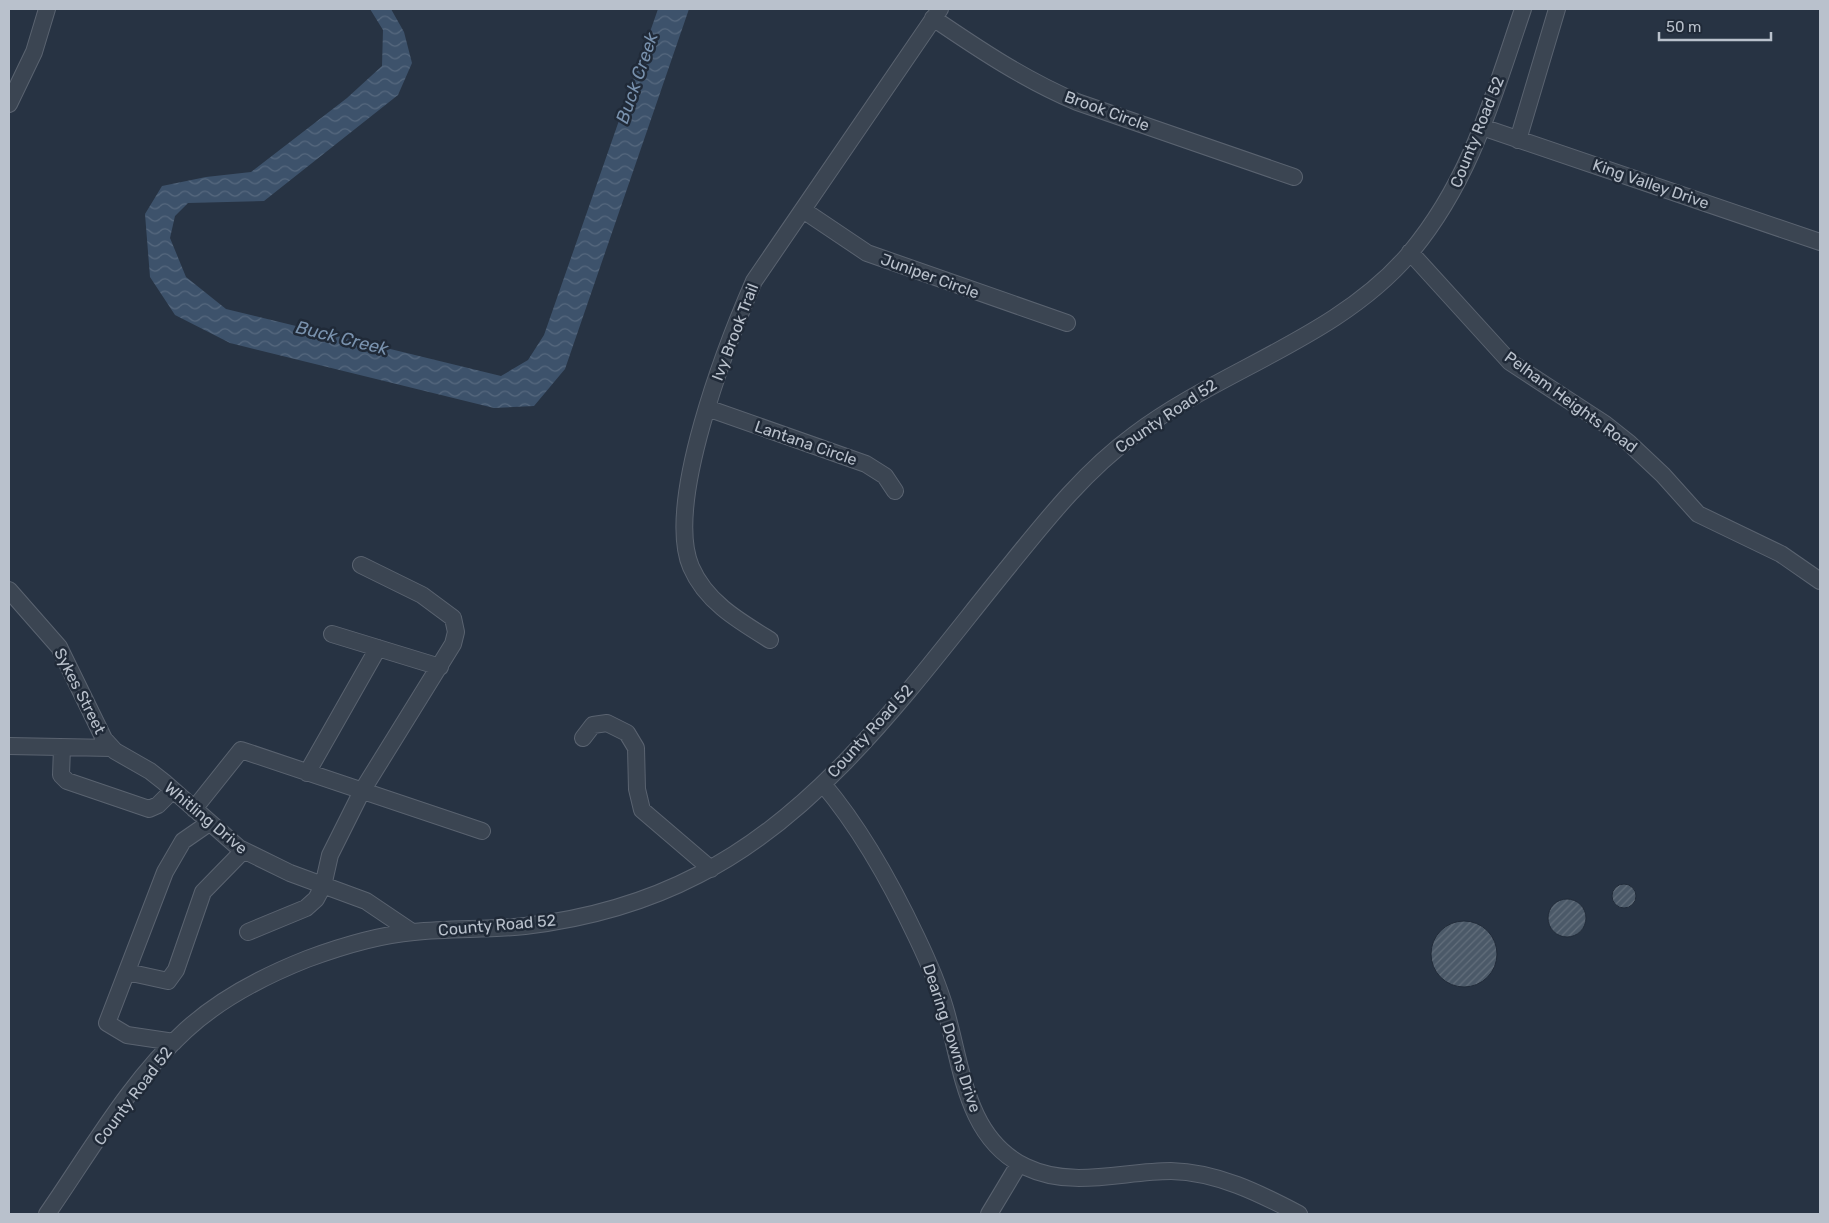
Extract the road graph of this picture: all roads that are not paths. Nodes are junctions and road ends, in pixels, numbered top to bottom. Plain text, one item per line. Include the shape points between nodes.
1 (47, 9) edge
2 (1523, 9) edge
3 (1557, 9) edge
4 (936, 13) edge
5 (9, 104) edge
6 (1482, 127) junction
7 (1518, 140) junction
8 (1294, 177) dead end
9 (802, 210) junction
10 (1820, 242) edge
11 (1410, 252) junction
12 (1067, 323) dead end
13 (707, 408) junction
14 (896, 491) dead end
15 (361, 565) dead end
16 (1820, 581) edge
17 (9, 590) edge
18 (332, 634) dead end
19 (770, 640) dead end
20 (378, 648) junction
21 (440, 667) junction
22 (583, 738) dead end
23 (9, 746) edge
24 (62, 748) junction
25 (112, 748) junction
26 (307, 773) junction
27 (823, 784) junction
28 (173, 790) junction
29 (362, 791) junction
30 (194, 809) junction
31 (209, 823) junction
32 (482, 831) dead end
33 (243, 851) junction
34 (711, 869) junction
35 (323, 886) junction
36 (248, 932) dead end
37 (412, 932) junction
38 (127, 972) junction
39 (174, 1042) junction
40 (1019, 1164) junction
41 (47, 1214) edge
42 (989, 1214) edge
43 (1299, 1214) edge

1 - 5 street via 34,52
2 - 6 street, County Road 52
3 - 7 street
4 - 8 street, Brook Circle via 985,53 1050,90
4 - 9 street, Ivy Brook Trail
6 - 7 street, King Valley Drive
6 - 11 street, County Road 52 via 1458,185
7 - 10 street, King Valley Drive
9 - 12 street, Juniper Circle via 867,253
9 - 13 street, Ivy Brook Trail via 754,281
11 - 16 street, Pelham Heights Road via 1510,362 1630,443 1698,514 1781,554
11 - 27 street, County Road 52 via 1396,269 1346,310 1297,341 1194,394 1133,435 1092,470 1045,521 894,705
13 - 14 street, Lantana Circle via 866,464 885,476
13 - 19 street, Ivy Brook Trail via 686,495 683,520 685,551 700,584 711,597
15 - 21 street via 422,595 453,618 456,632 453,644
17 - 25 street, Sykes Street via 59,647 104,739
18 - 20 street
20 - 21 street
20 - 26 street
21 - 29 street
22 - 34 street via 593,725 607,724 626,734 636,748 637,789 642,810
23 - 24 street
24 - 25 street
24 - 28 street via 61,775 67,781 149,809
25 - 28 street, Whitling Drive via 150,771
26 - 29 street
26 - 30 street via 241,750
27 - 34 street, County Road 52 via 770,831
27 - 40 street, Dearing Downs Drive via 876,862 917,937 946,1008 970,1105 991,1139
28 - 30 street, Whitling Drive
29 - 32 street
29 - 35 street via 330,855
30 - 31 street, Whitling Drive
31 - 33 street, Whitling Drive
31 - 38 street via 184,841 165,872
33 - 35 street, Whitling Drive
33 - 38 street via 203,892 176,970 168,981
34 - 37 street, County Road 52 via 644,899 566,920 522,926
35 - 36 street via 312,904
35 - 37 street, Whitling Drive via 366,901
37 - 39 street, County Road 52 via 334,949 284,968 240,990
38 - 39 street via 107,1024 127,1035
39 - 41 street, County Road 52 via 128,1097
40 - 42 street
40 - 43 street, Dearing Downs Drive via 1072,1179 1172,1171 1205,1175 1229,1182

